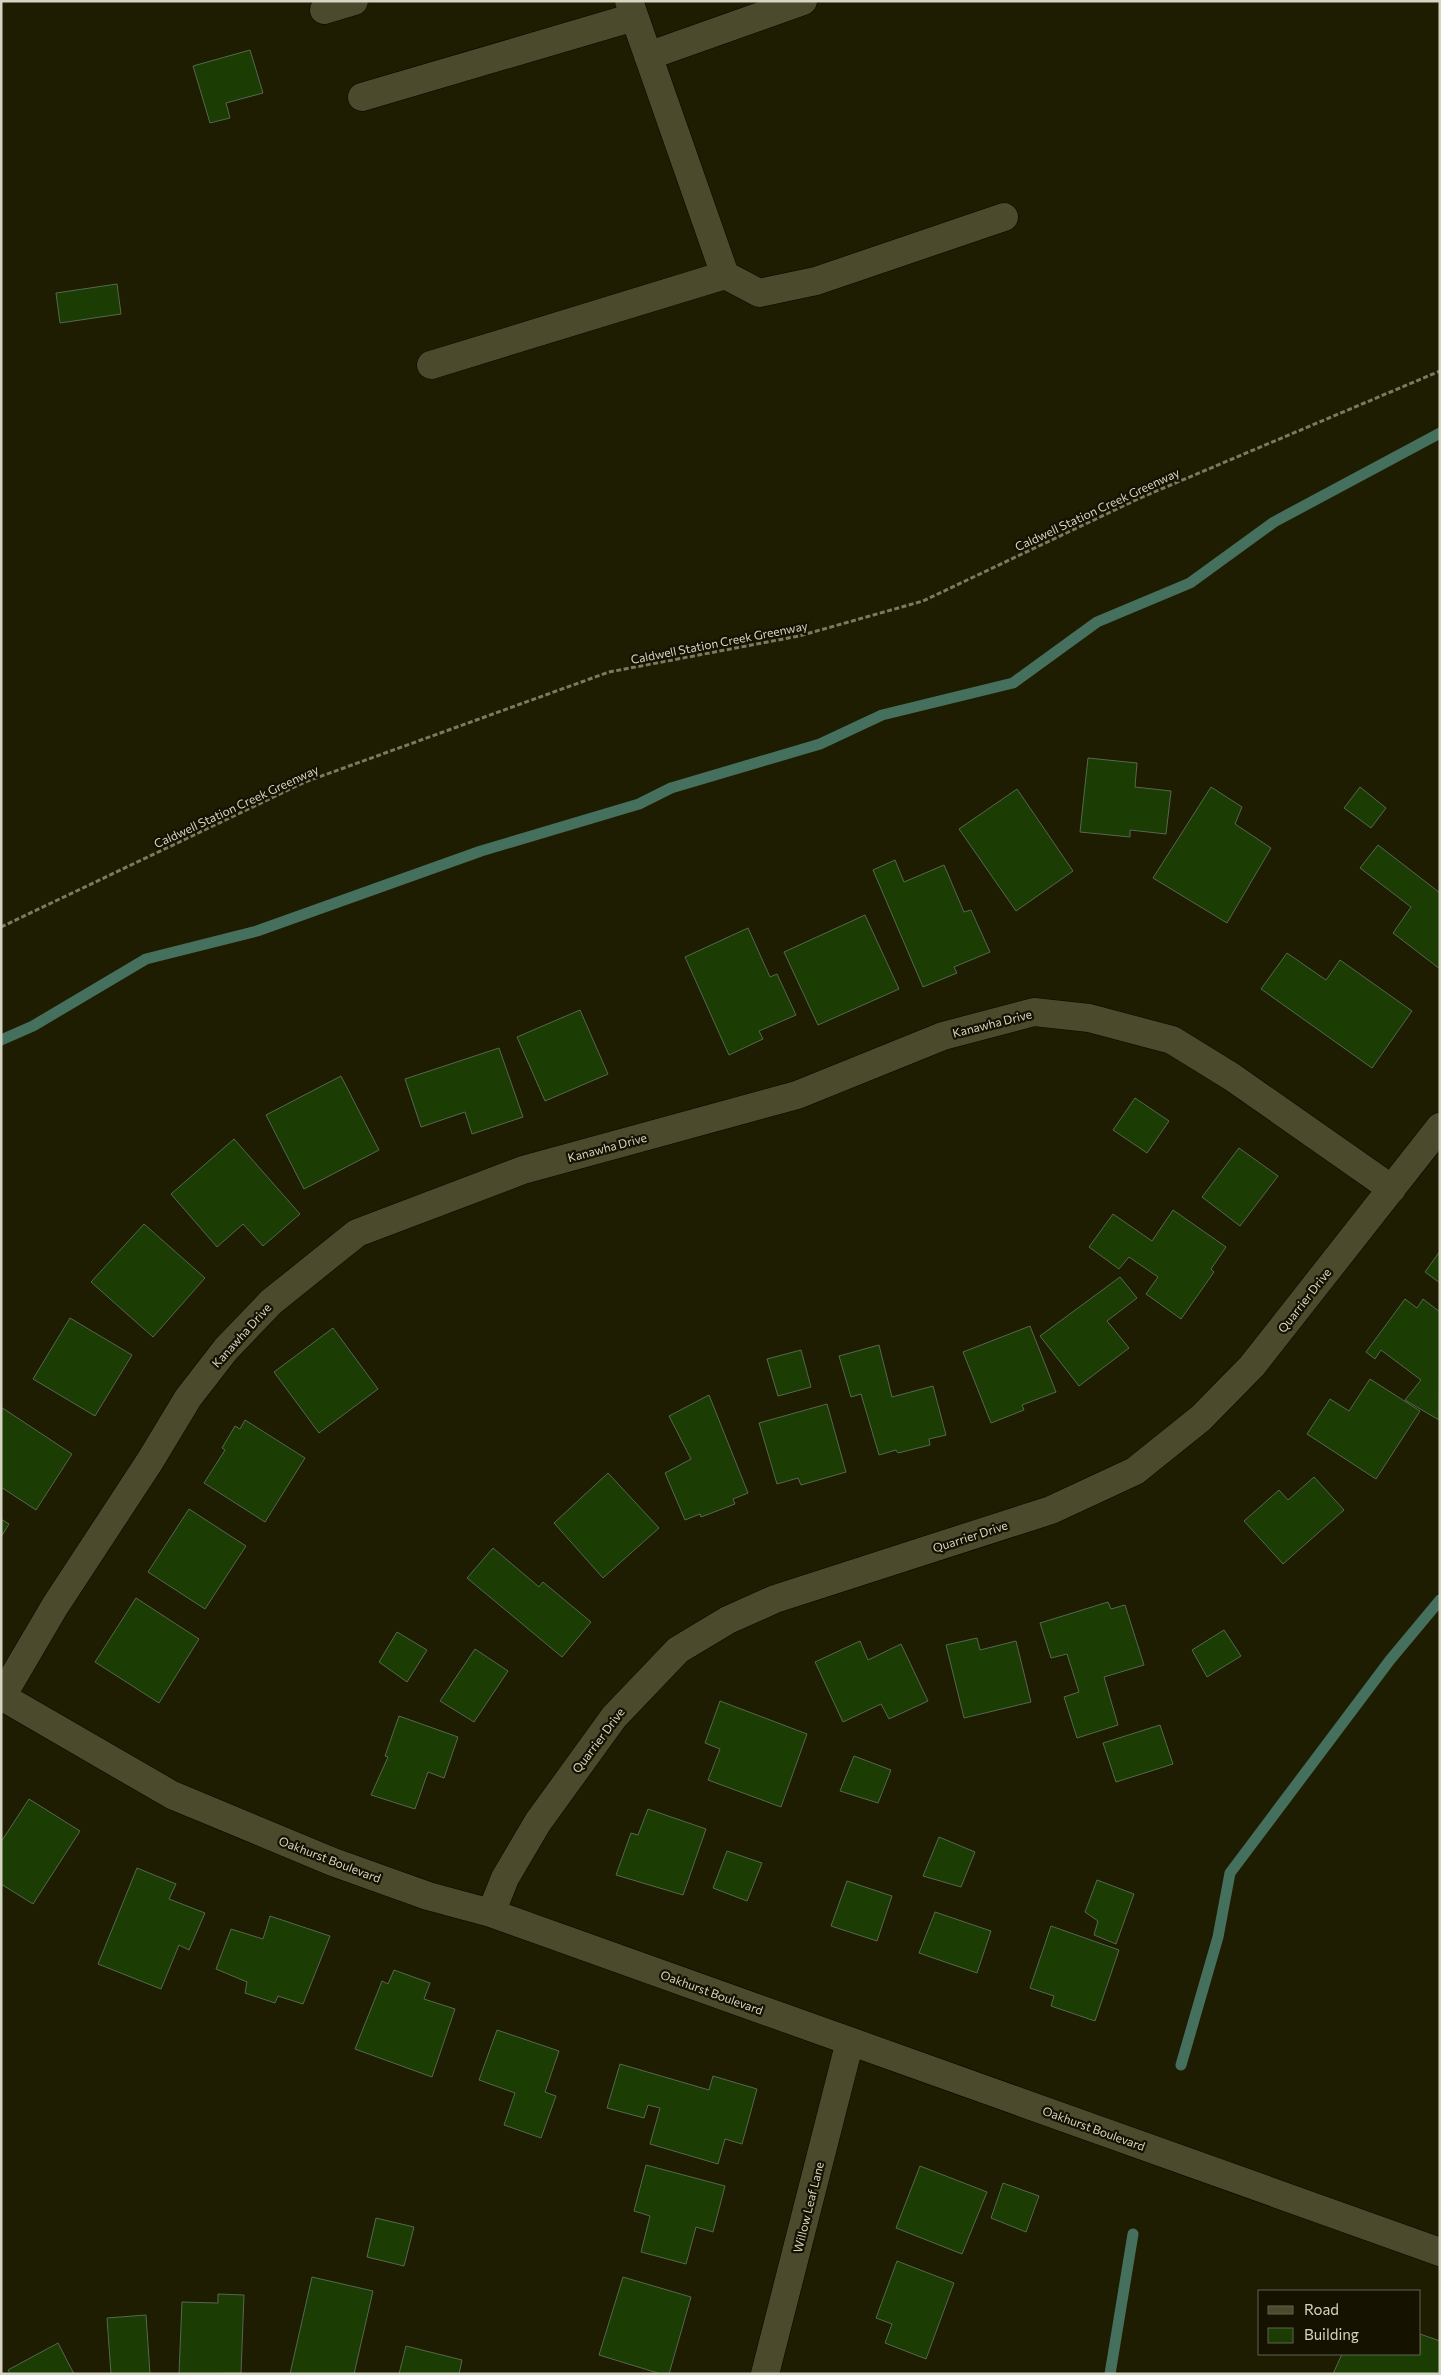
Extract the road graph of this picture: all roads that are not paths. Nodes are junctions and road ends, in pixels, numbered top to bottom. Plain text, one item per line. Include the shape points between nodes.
1 (354, 1) edge
2 (803, 1) edge
3 (631, 9) edge
4 (324, 10) dead end
5 (648, 56) junction
6 (362, 97) dead end
7 (1004, 217) dead end
8 (725, 275) junction
9 (431, 364) dead end
10 (1440, 1128) edge
11 (1392, 1189) junction
12 (2, 1697) edge
13 (491, 1913) junction
14 (850, 2041) junction
15 (1440, 2252) edge
16 (765, 2374) edge

1 - 4 street
2 - 5 street
3 - 5 street
3 - 6 street
5 - 8 street
7 - 8 street via 806,283 759,292
8 - 9 street
10 - 11 street, Quarrier Drive
11 - 12 street, Kanawha Drive via 1232,1077 1172,1040 1089,1018 1034,1012 942,1036 797,1095 523,1170 357,1233 271,1302 226,1349 188,1398 55,1606
11 - 13 street, Quarrier Drive via 1252,1366 1201,1418 1135,1471 1051,1510 775,1599 728,1620 678,1650 614,1717 538,1822 505,1878
12 - 13 street, Oakhurst Boulevard via 172,1794 333,1862 428,1896
13 - 14 street, Oakhurst Boulevard
14 - 15 street, Oakhurst Boulevard
14 - 16 street, Willow Leaf Lane

